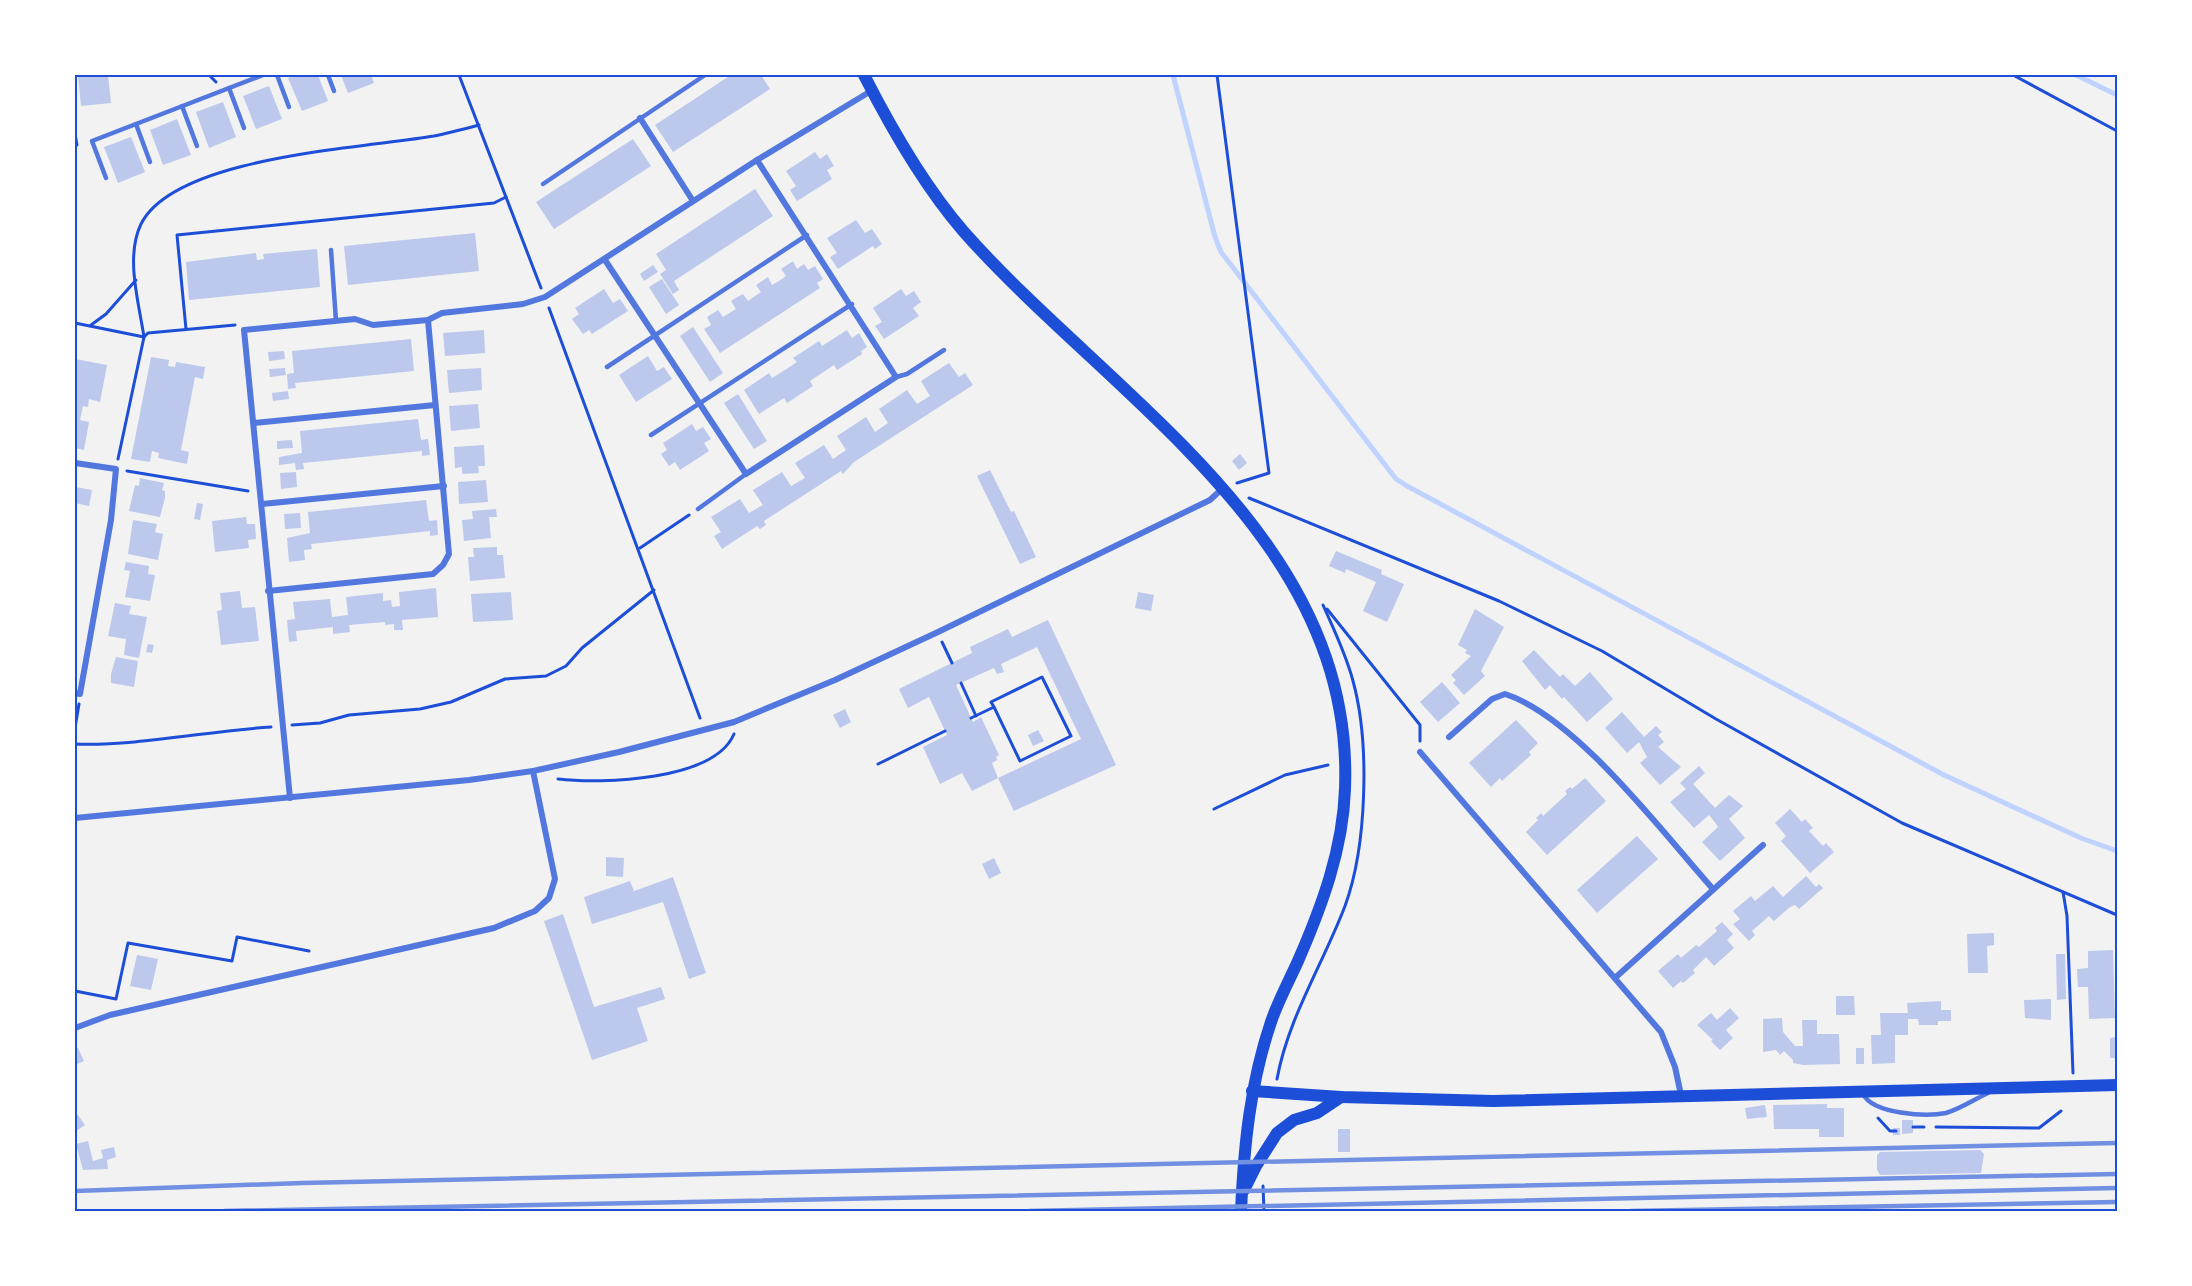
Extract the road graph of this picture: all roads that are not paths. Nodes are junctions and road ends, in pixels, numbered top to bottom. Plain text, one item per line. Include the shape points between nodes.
1 (263, 75) edge
2 (277, 75) edge
3 (328, 75) edge
4 (705, 75) edge
5 (864, 75) edge
6 (229, 88) junction
7 (872, 90) junction
8 (334, 91) dead end
9 (182, 106) junction
10 (289, 107) dead end
11 (640, 118) junction
12 (136, 124) junction
13 (244, 128) dead end
14 (197, 146) dead end
15 (757, 160) junction
16 (150, 162) dead end
17 (106, 178) dead end
18 (543, 184) dead end
19 (693, 201) junction
20 (807, 236) junction
21 (331, 250) dead end
22 (605, 260) junction
23 (852, 304) junction
24 (428, 320) junction
25 (336, 321) junction
26 (656, 334) junction
27 (944, 350) dead end
28 (607, 367) dead end
29 (896, 377) junction
30 (700, 402) junction
31 (435, 405) junction
32 (254, 423) junction
33 (651, 435) dead end
34 (75, 463) edge
35 (746, 474) junction
36 (444, 486) junction
37 (1224, 488) junction
38 (262, 504) junction
39 (698, 509) road end
40 (268, 591) junction
41 (77, 693) edge
42 (1449, 737) dead end
43 (1420, 752) road end
44 (533, 771) junction
45 (290, 798) junction
46 (75, 818) edge
47 (1763, 845) dead end
48 (1713, 889) junction
49 (1616, 977) junction
50 (75, 1028) edge
51 (2117, 1085) edge
52 (1998, 1087) junction
53 (1861, 1090) junction
54 (1252, 1091) junction
55 (1681, 1095) junction
56 (1341, 1097) junction
57 (1242, 1195) junction
58 (1241, 1211) edge

1 - 6 lane
2 - 10 lane
3 - 8 lane
4 - 11 lane
5 - 7 main road
6 - 9 lane
6 - 13 lane
7 - 15 street
7 - 37 main road via 919,171 962,230 1193,453
9 - 12 lane
9 - 14 lane
11 - 18 lane
11 - 19 street
12 - 16 lane
12 - 17 lane via 92,141
15 - 19 street
15 - 20 street
19 - 22 street
20 - 23 street
20 - 26 lane
21 - 25 lane
22 - 24 street via 544,297 523,304 441,313
22 - 26 street
23 - 29 street
23 - 30 lane
24 - 25 street via 373,325 356,319
24 - 31 street
25 - 32 street via 244,330
26 - 28 lane
26 - 30 street
27 - 29 lane
29 - 35 street
30 - 33 lane
30 - 35 street
31 - 32 street
31 - 36 street
32 - 38 street
34 - 41 street via 116,469 111,520
35 - 39 lane
36 - 38 street
36 - 40 street via 449,554 433,574
37 - 44 street via 1210,500 938,632 734,722
37 - 54 main road via 1280,563 1307,609 1335,687 1345,762 1344,813 1336,860 1312,928 1273,1017
38 - 40 street
40 - 45 street
42 - 48 street via 1492,699 1505,694 1531,705 1588,750
43 - 49 street
44 - 45 street
44 - 50 street via 555,879 549,898 535,911 494,928 110,1015
45 - 46 street
47 - 48 street
48 - 49 street
49 - 55 street via 1661,1032
51 - 52 main road
52 - 53 main road
52 - 53 lane via 1945,1113 1895,1113 1866,1100
53 - 55 main road
54 - 56 main road
54 - 57 main road
55 - 56 main road via 1492,1101
56 - 57 main road via 1277,1133
57 - 58 main road

